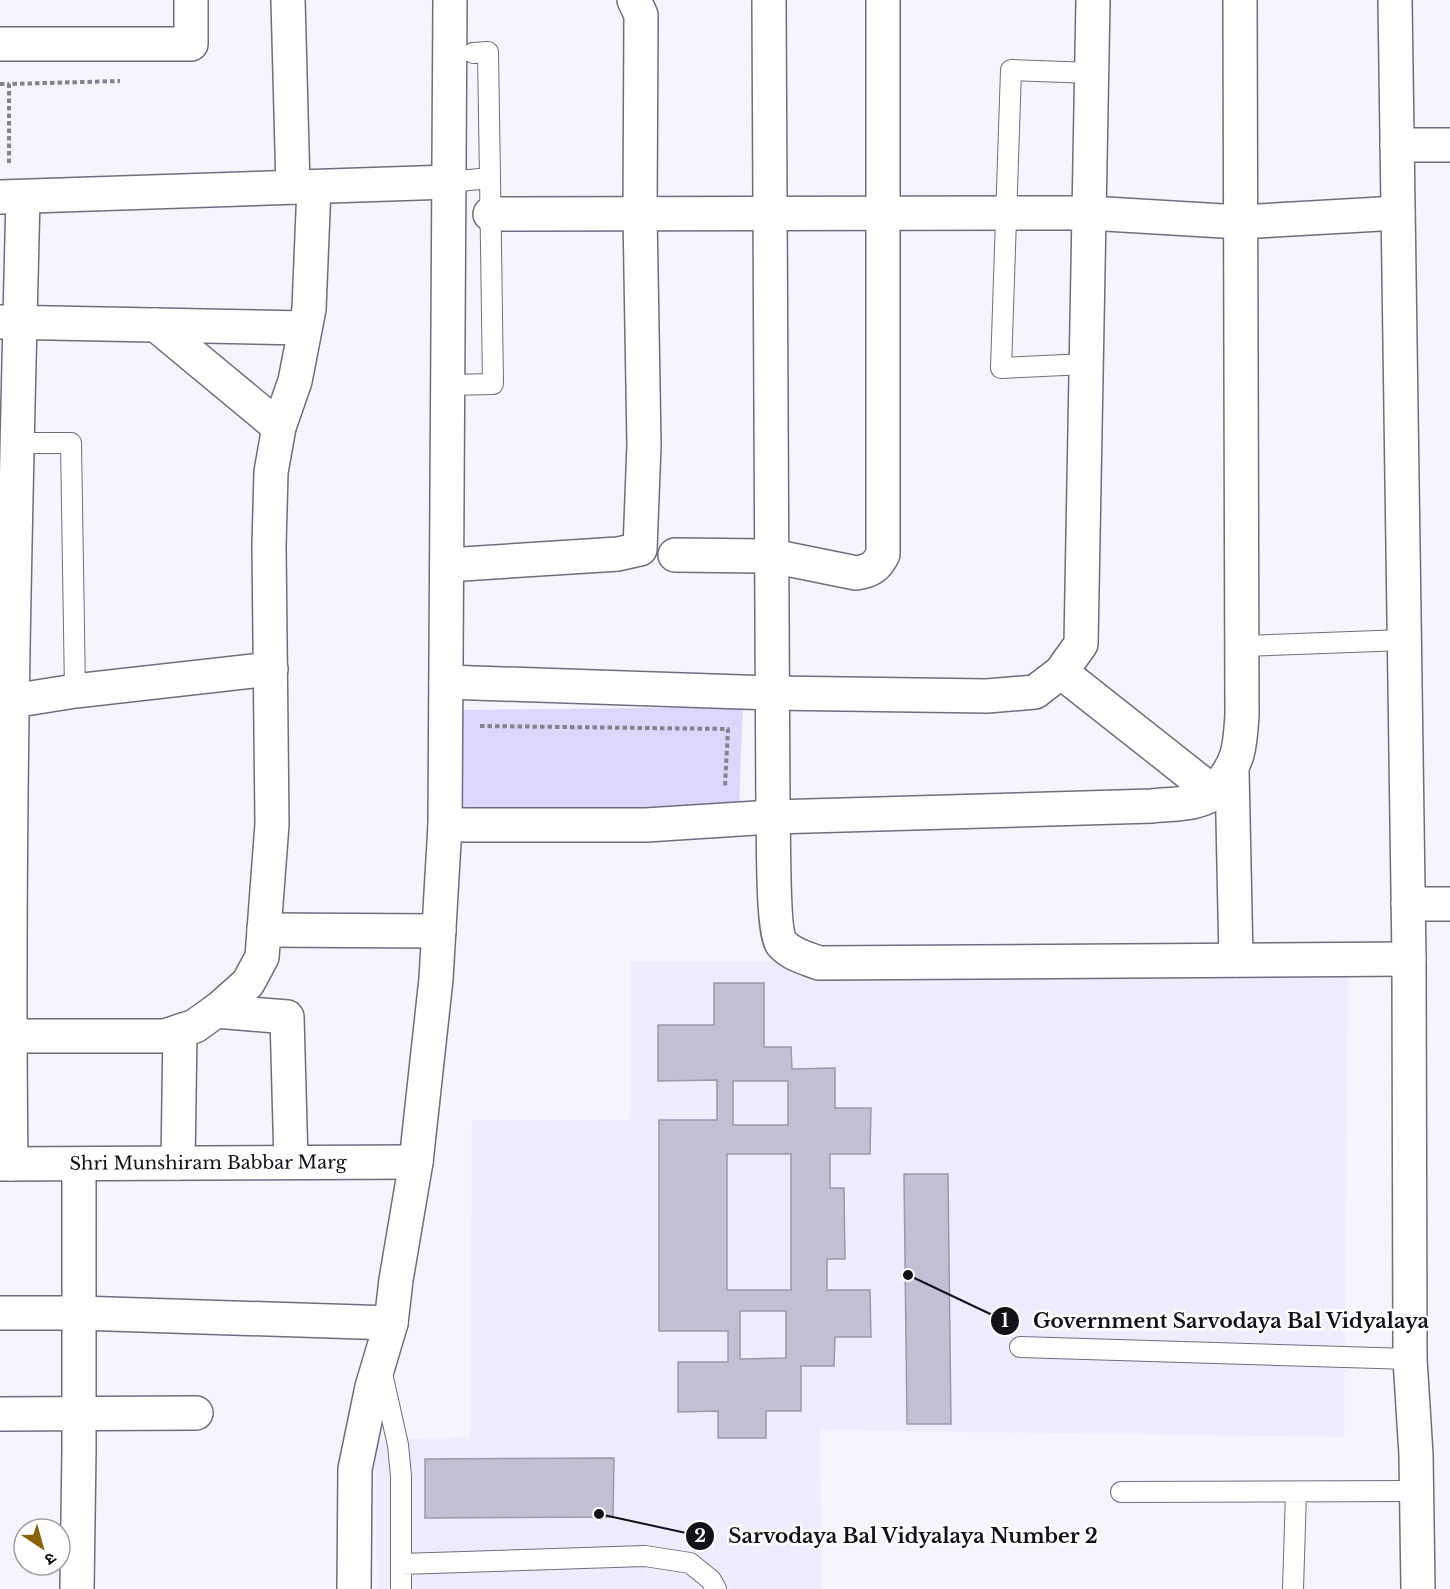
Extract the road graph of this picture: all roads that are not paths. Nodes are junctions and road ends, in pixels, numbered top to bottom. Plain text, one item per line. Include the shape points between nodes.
1 (191, 0) edge
2 (288, 0) edge
3 (450, 0) edge
4 (634, 0) edge
5 (769, 0) edge
6 (883, 0) edge
7 (1093, 0) edge
8 (1240, 0) edge
9 (1395, 0) edge
10 (0, 44) edge
11 (473, 53) dead end
12 (1092, 73) junction
13 (1397, 145) junction
14 (1450, 145) edge
15 (490, 178) junction
16 (449, 182) junction
17 (304, 187) junction
18 (10, 197) edge
19 (883, 213) junction
20 (1005, 213) junction
21 (1089, 213) junction
22 (1398, 213) junction
23 (490, 214) junction
24 (640, 214) junction
25 (770, 214) junction
26 (1240, 222) junction
27 (10, 322) edge
28 (156, 325) junction
29 (305, 328) junction
30 (1086, 364) junction
31 (448, 385) junction
32 (279, 427) junction
33 (8, 444) edge
34 (675, 555) dead end
35 (772, 556) junction
36 (447, 565) junction
37 (1404, 640) junction
38 (1242, 646) junction
39 (271, 669) junction
40 (1061, 672) junction
41 (446, 682) junction
42 (75, 691) junction
43 (772, 693) junction
44 (7, 702) edge
45 (1222, 782) junction
46 (773, 817) junction
47 (445, 825) junction
48 (1408, 904) junction
49 (1450, 904) edge
50 (264, 930) junction
51 (439, 931) junction
52 (1409, 959) junction
53 (1236, 960) junction
54 (216, 1011) junction
55 (180, 1031) junction
56 (9, 1036) junction
57 (291, 1162) junction
58 (416, 1162) junction
59 (178, 1163) junction
60 (6, 1164) edge
61 (79, 1164) junction
62 (0, 1312) edge
63 (79, 1312) junction
64 (391, 1323) junction
65 (1020, 1347) dead end
66 (1410, 1359) junction
67 (380, 1361) junction
68 (79, 1413) junction
69 (196, 1413) dead end
70 (0, 1414) edge
71 (1416, 1491) junction
72 (1121, 1492) dead end
73 (1296, 1493) junction
74 (401, 1564) junction
75 (77, 1589) edge
76 (354, 1589) edge
77 (401, 1589) edge
78 (716, 1589) edge
79 (1293, 1589) edge
80 (1418, 1589) edge

1 - 10 street via 191,44
2 - 17 street
3 - 16 street
4 - 24 street via 641,15
5 - 25 street
6 - 19 street
7 - 12 street
8 - 26 street
9 - 13 street
11 - 15 lane via 488,52
12 - 20 lane via 1011,70
12 - 21 street
13 - 14 street
13 - 22 street
15 - 16 lane
15 - 23 lane
16 - 17 street
16 - 31 street
17 - 18 street
17 - 29 street via 309,309
18 - 27 street
19 - 20 street
19 - 25 street
19 - 35 street via 883,554 869,571 856,573
20 - 21 street
20 - 30 lane via 1001,368
21 - 26 street
21 - 30 street
22 - 26 street
22 - 37 street
23 - 24 street
23 - 31 lane via 493,384
24 - 25 street
24 - 36 street via 644,445 640,549 618,554
25 - 35 street
26 - 38 street
27 - 28 street
27 - 33 street
28 - 29 street
28 - 32 street
29 - 32 street via 295,381
30 - 40 street via 1081,644
31 - 36 street
32 - 39 street via 271,472
33 - 42 lane via 71,443
33 - 44 street
34 - 35 street
35 - 43 street
36 - 41 street
37 - 38 lane
37 - 48 street
38 - 45 street via 1239,751
39 - 42 street
39 - 50 street via 272,824
40 - 43 street via 1035,692 987,696
40 - 45 street
41 - 43 street
41 - 47 street
42 - 44 street
43 - 46 street
44 - 56 street
45 - 46 street via 1206,797 1152,806
45 - 53 street
46 - 47 street via 646,825
46 - 53 street via 776,922 781,942 796,955 819,963
47 - 51 street
48 - 49 street
48 - 52 street
50 - 51 street
50 - 54 street via 262,957 248,983
51 - 58 street
52 - 53 street
52 - 66 street
54 - 55 street
54 - 57 street via 287,1017
55 - 56 street via 165,1036
55 - 59 street
56 - 60 street
57 - 58 street, Shri Munshiram Babbar Marg
57 - 59 street, Shri Munshiram Babbar Marg
58 - 64 street
59 - 61 street, Shri Munshiram Babbar Marg
60 - 61 street, Shri Munshiram Babbar Marg
61 - 63 street
62 - 63 street
63 - 64 street
63 - 68 street
64 - 67 street
65 - 66 lane
66 - 71 street
67 - 74 lane via 398,1445
67 - 76 street via 355,1469
68 - 69 street
68 - 70 street
68 - 75 street
71 - 73 lane
71 - 80 street
72 - 73 lane
73 - 79 lane
74 - 77 lane
74 - 78 lane via 645,1556 690,1563

